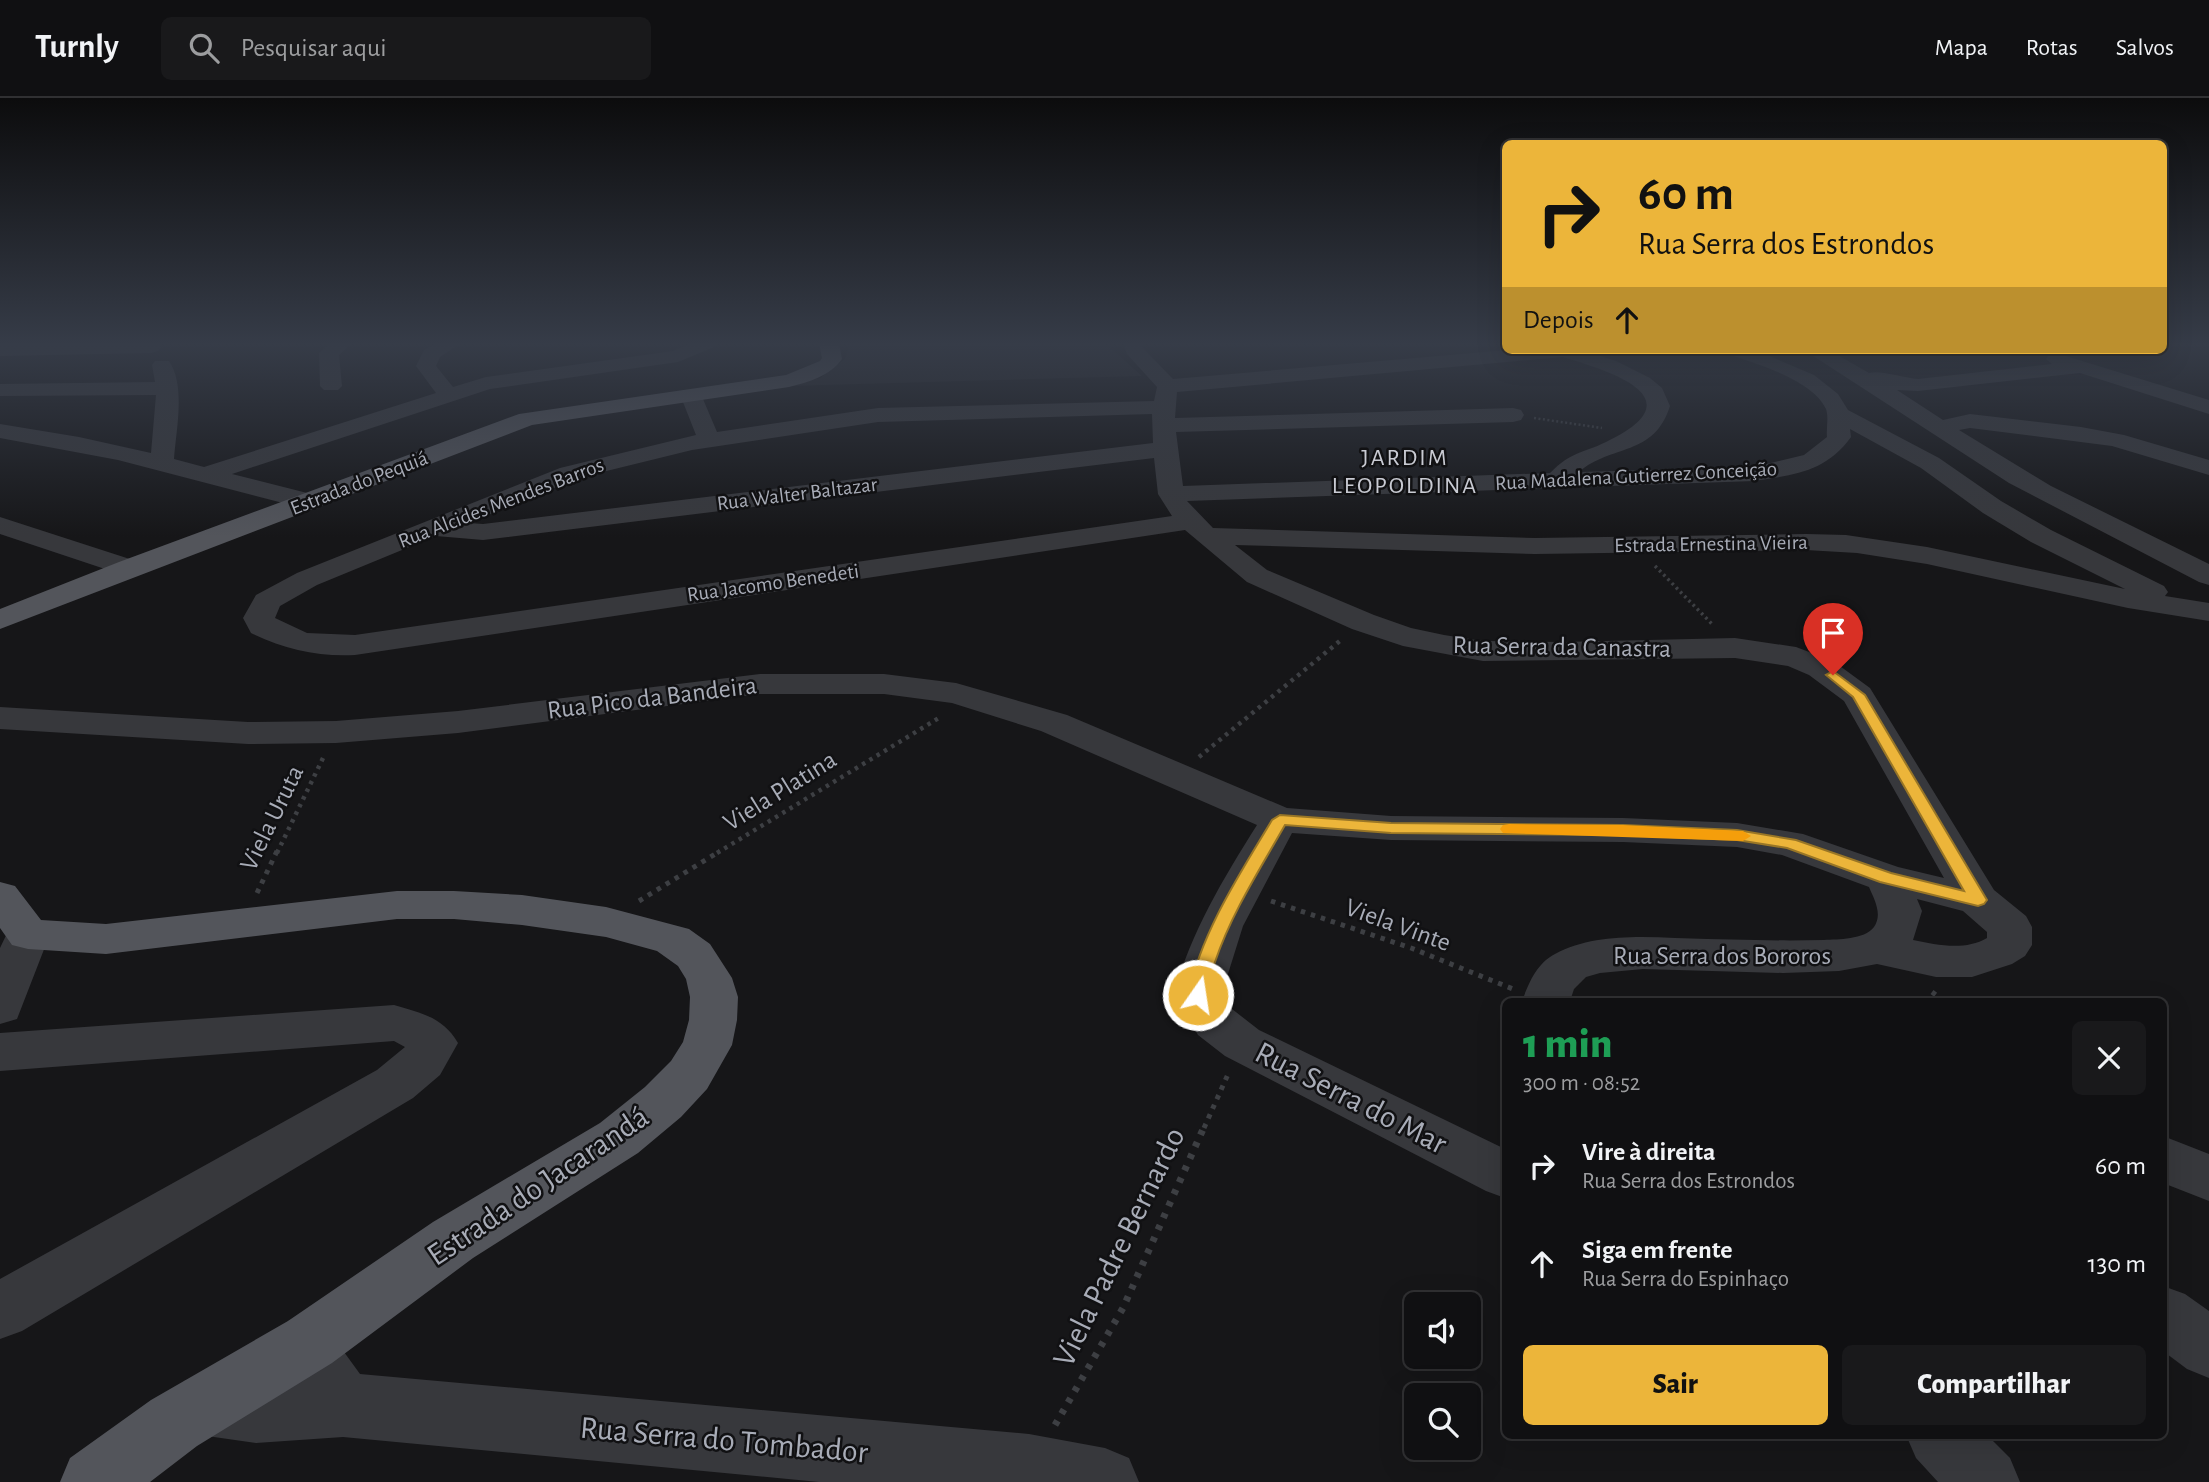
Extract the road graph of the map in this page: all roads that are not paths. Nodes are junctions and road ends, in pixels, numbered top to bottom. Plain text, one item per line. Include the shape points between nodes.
1 (166, 408) edge
2 (411, 408) edge
3 (601, 408) edge
4 (696, 408) edge
5 (1161, 408) edge
6 (1222, 408) edge
7 (1658, 408) edge
8 (1833, 408) edge
9 (1911, 408) edge
10 (1954, 408) edge
11 (1513, 415) road end
12 (1165, 417) junction
13 (1970, 421) junction
14 (1839, 426) junction
15 (1941, 428) junction
16 (0, 431) edge
17 (709, 440) junction
18 (1622, 442) junction
19 (162, 464) junction
20 (2209, 468) edge
21 (206, 474) junction
22 (1622, 479) junction
23 (1556, 482) junction
24 (1171, 494) junction
25 (310, 502) junction
26 (0, 525) edge
27 (1199, 529) junction
28 (428, 530) junction
29 (2209, 555) edge
30 (2083, 558) junction
31 (129, 568) junction
32 (2209, 576) edge
33 (2097, 594) junction
34 (2204, 612) edge
35 (0, 620) edge
36 (355, 645) joint
37 (0, 718) edge
38 (1280, 820) junction
39 (1887, 878) junction
40 (1978, 900) junction
41 (14, 915) edge
42 (1877, 948) junction
43 (1533, 996) edge
44 (0, 1007) edge
45 (0, 1052) edge
46 (2167, 1160) edge
47 (1502, 1173) edge
48 (2209, 1178) edge
49 (0, 1311) edge
50 (2167, 1317) edge
51 (310, 1342) junction
52 (2209, 1348) edge
53 (207, 1404) junction
54 (343, 1405) junction
55 (1943, 1439) edge
56 (94, 1482) edge
57 (1105, 1482) edge
58 (1986, 1482) edge

1 - 19 street
2 - 21 street
3 - 25 main road, Estrada do Pequiá via 527,419
4 - 17 street
5 - 12 street
6 - 12 street
7 - 18 street via 1654,421
8 - 14 street
9 - 15 street
10 - 13 street
11 - 12 street
12 - 17 street, Rua Alcides Mendes Barros via 878,415
12 - 24 street
12 - 28 street, Rua Walter Baltazar via 483,532
13 - 15 street
13 - 20 street via 2116,440
13 - 29 street via 1978,435 2013,465
14 - 22 street, Rua Madalena Gutierrez Conceição via 1833,447 1816,459 1787,468 1754,474
14 - 30 street via 1884,439 1930,463 1992,507
15 - 32 street via 2073,509
16 - 19 street via 60,439
17 - 28 street, Rua Alcides Mendes Barros via 590,466
18 - 22 street via 1602,462 1603,469
18 - 23 street via 1587,455
19 - 21 street
21 - 25 street
22 - 23 street, Rua Madalena Gutierrez Conceição
23 - 24 street, Rua Madalena Gutierrez Conceição
24 - 27 street, Rua Serra da Canastra
25 - 31 main road, Estrada do Pequiá
26 - 31 street
27 - 33 street, Estrada Ernestina Vieira via 1439,545 1806,542 1874,547
27 - 36 street, Rua Jacomo Benedeti
27 - 40 street, Rua Serra da Canastra via 1257,576 1403,636 1483,651 1735,648 1796,657 1821,667 1858,695
28 - 36 street, Rua Alcides Mendes Barros via 281,591 267,601 259,618 262,626 291,639 328,648
30 - 33 street via 2093,571
30 - 34 street
31 - 35 main road, Estrada do Pequiá
33 - 34 street, Estrada Ernestina Vieira
37 - 38 street, Rua Pico da Bandeira via 248,733 336,732 458,722 760,684 884,684 977,698 1054,723
38 - 39 street, Rua Pico da Bandeira via 1391,828 1737,835 1790,843
38 - 47 street, Rua Serra do Mar via 1239,890 1205,963 1198,995 1215,1022 1242,1043
39 - 40 street, Rua Pico da Bandeira
39 - 42 street via 1900,911 1895,933
40 - 42 street, Rua Serra dos Bororos via 2010,928 2009,945 1996,953 1972,961 1936,961
41 - 44 street
41 - 51 main road, Estrada do Jacarandá via 106,939 397,905 442,905 606,922 673,940 694,955 709,978 713,1020 707,1045 689,1075 663,1102 619,1138 453,1240
42 - 43 street, Rua Serra dos Bororos via 1783,957 1643,953 1595,957 1570,966
45 - 49 street via 394,1023 417,1030 433,1043 422,1061 395,1084
46 - 48 street
50 - 52 street
51 - 53 main road, Estrada do Jacarandá
51 - 54 street via 318,1368
53 - 54 street, Rua Serra do Tombador via 256,1411
53 - 56 main road, Estrada do Jacarandá
54 - 57 street, Rua Serra do Tombador via 1029,1468
55 - 58 street

